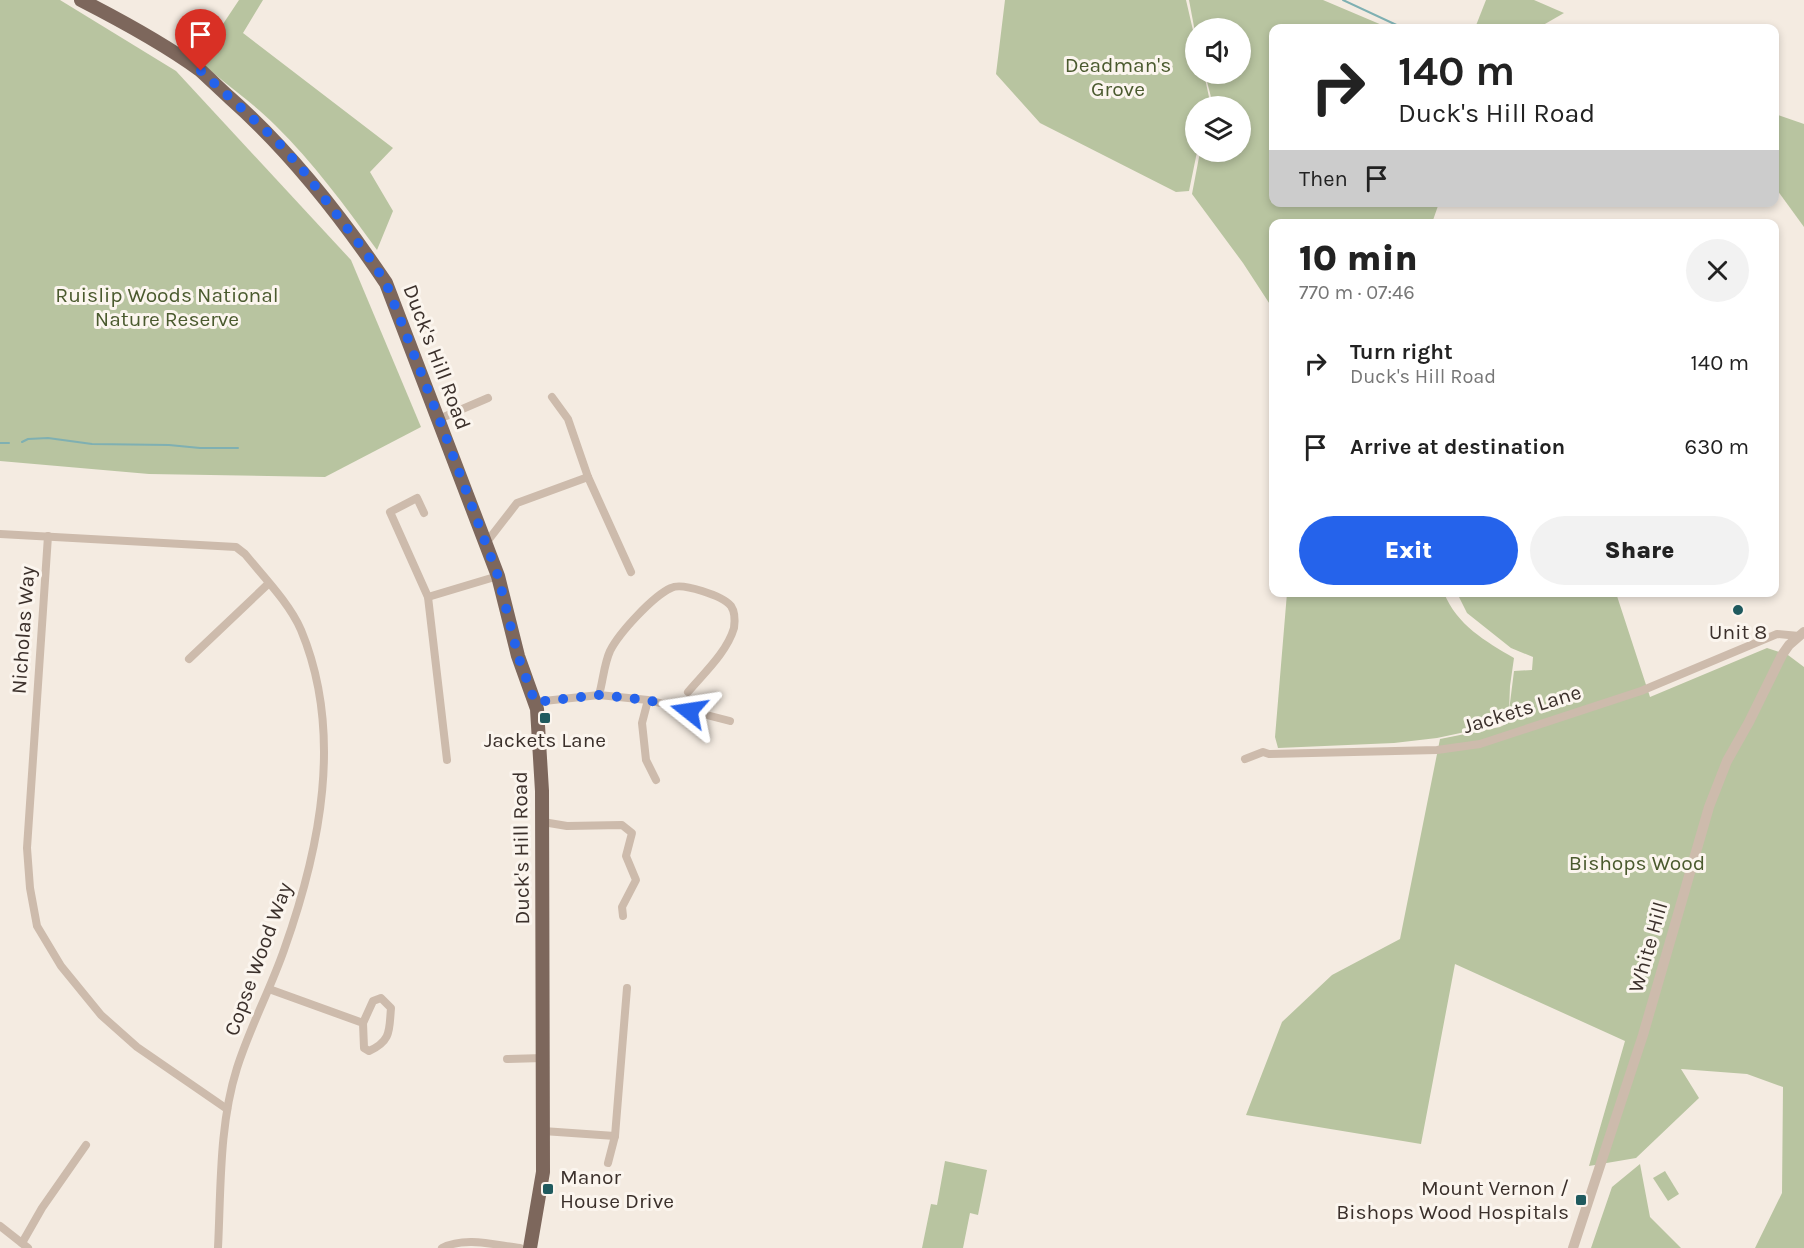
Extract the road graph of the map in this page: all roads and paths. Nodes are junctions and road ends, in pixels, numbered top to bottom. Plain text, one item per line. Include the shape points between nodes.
1 (81, 0) edge
2 (552, 397) dead end
3 (488, 398) dead end
4 (439, 419) junction
5 (588, 477) junction
6 (424, 513) dead end
7 (0, 534) edge
8 (48, 536) junction
9 (486, 543) junction
10 (631, 572) dead end
11 (498, 576) junction
12 (268, 584) junction
13 (428, 597) junction
14 (1801, 634) edge
15 (189, 659) dead end
16 (688, 692) dead end
17 (599, 695) junction
18 (648, 700) junction
19 (535, 702) junction
20 (730, 721) dead end
21 (1245, 759) dead end
22 (447, 760) dead end
23 (656, 780) dead end
24 (543, 822) junction
25 (623, 916) dead end
26 (627, 988) dead end
27 (269, 989) junction
28 (363, 1023) junction
29 (543, 1058) junction
30 (507, 1059) dead end
31 (227, 1109) junction
32 (543, 1131) junction
33 (615, 1136) junction
34 (86, 1144) dead end
35 (608, 1163) dead end
36 (0, 1226) edge
37 (25, 1245) edge
38 (218, 1248) edge
39 (442, 1248) edge
40 (520, 1248) edge
41 (530, 1248) edge
42 (1573, 1248) edge

1 - 4 main road, Duck's Hill Road via 201,71 302,169 386,283
2 - 5 street via 568,419
3 - 4 street
4 - 9 main road, Duck's Hill Road
5 - 9 street via 517,503
5 - 10 street
6 - 13 street via 417,498 390,512
7 - 8 street, Copse Wood Way
8 - 12 street, Copse Wood Way via 236,547
8 - 31 street, Nicholas Way via 27,848 37,926 61,966 101,1015 136,1047
9 - 11 main road, Duck's Hill Road
11 - 13 street
11 - 19 main road, Duck's Hill Road via 518,656
12 - 15 street
12 - 27 street, Copse Wood Way via 301,630 322,704 324,743 323,793 314,844
13 - 22 street
14 - 21 street, Jackets Lane via 1777,634 1641,691 1480,744 1437,750 1263,752
14 - 42 street, White Hill via 1782,655 1727,761 1709,807 1643,1035
16 - 17 street via 722,651 733,630 734,612 724,600 678,586 658,597 623,631 610,651
17 - 18 street
17 - 19 street
18 - 20 street
18 - 23 street via 642,723 646,760
19 - 24 main road, Duck's Hill Road
24 - 25 street via 567,826 622,825 632,833 626,856 636,880 622,907
24 - 29 main road, Duck's Hill Road
26 - 33 street
27 - 28 street
27 - 31 street, Copse Wood Way via 237,1068
28 - 28 street via 364,1048 369,1051 379,1047 390,1030 391,1008 381,998 373,1001
29 - 30 street
29 - 32 main road, Duck's Hill Road
31 - 38 street, Copse Wood Way
32 - 33 street
32 - 41 main road, Duck's Hill Road via 543,1172
33 - 35 street
34 - 37 street via 42,1208
36 - 37 street
39 - 40 street via 469,1241

